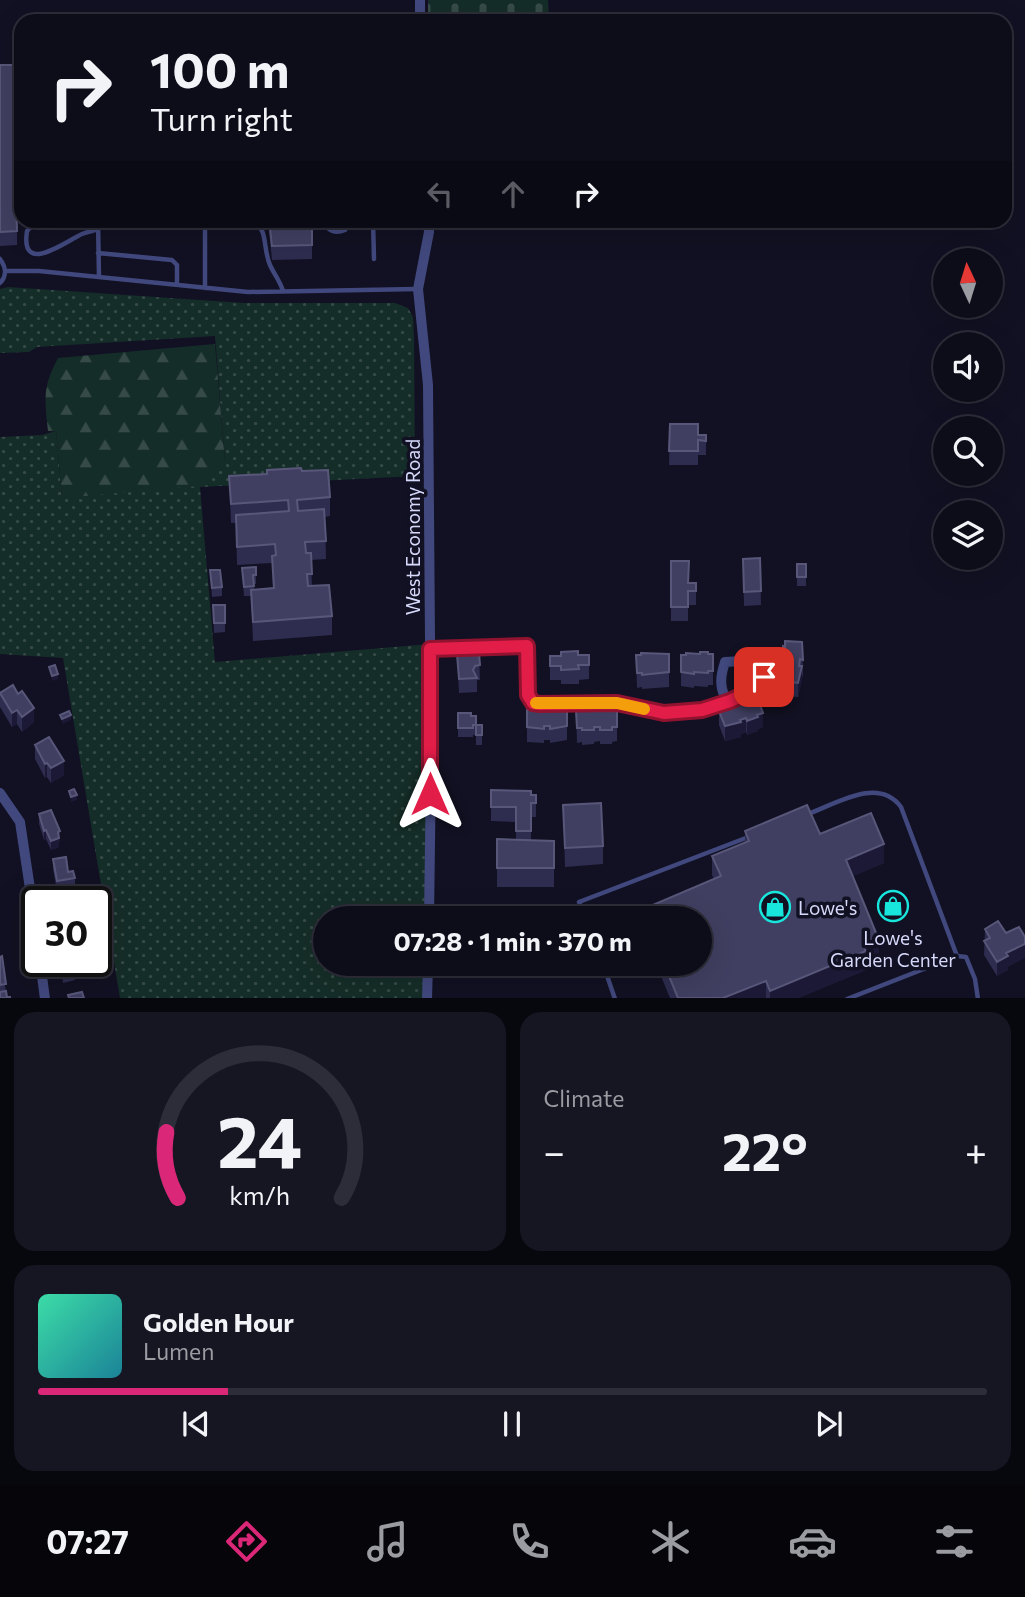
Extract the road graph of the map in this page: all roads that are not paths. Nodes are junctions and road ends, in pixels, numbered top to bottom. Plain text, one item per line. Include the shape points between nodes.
1 (30, 228) edge
2 (205, 228) edge
3 (261, 228) edge
4 (327, 228) edge
5 (346, 228) edge
6 (373, 228) edge
7 (429, 228) edge
8 (98, 229) joint
9 (98, 253) junction
10 (0, 259) edge
11 (374, 259) dead end
12 (5, 271) junction
13 (99, 277) junction
14 (0, 283) edge
15 (177, 285) junction
16 (205, 288) junction
17 (418, 289) junction
18 (283, 292) junction
19 (430, 649) junction
20 (728, 702) junction
21 (0, 793) edge
22 (804, 816) edge
23 (752, 836) edge
24 (30, 886) edge
25 (429, 906) edge
26 (580, 906) edge
27 (957, 956) junction
28 (428, 976) edge
29 (607, 976) edge
30 (42, 977) edge
31 (45, 998) edge
32 (427, 998) edge
33 (615, 998) edge
34 (850, 998) edge
35 (978, 998) edge

1 - 8 lane via 26,242 39,255
2 - 16 lane
3 - 18 lane via 270,266
4 - 5 lane via 336,232
6 - 11 lane
7 - 17 street, West Economy Road
8 - 9 lane
9 - 13 lane
9 - 15 lane via 172,260 177,265
10 - 12 lane
12 - 13 lane
12 - 14 lane
13 - 15 lane
15 - 16 lane
16 - 18 lane
17 - 18 lane
17 - 19 street, West Economy Road via 428,385
19 - 20 street via 527,646 528,695 533,703 617,703 664,713
19 - 25 street, West Economy Road
20 - 20 street via 760,687 762,667 725,662 721,684
21 - 24 street via 20,822
22 - 27 lane via 869,791 897,801
23 - 26 lane via 579,902
27 - 34 lane
27 - 35 lane via 965,957
28 - 32 street
29 - 33 lane
30 - 31 street

